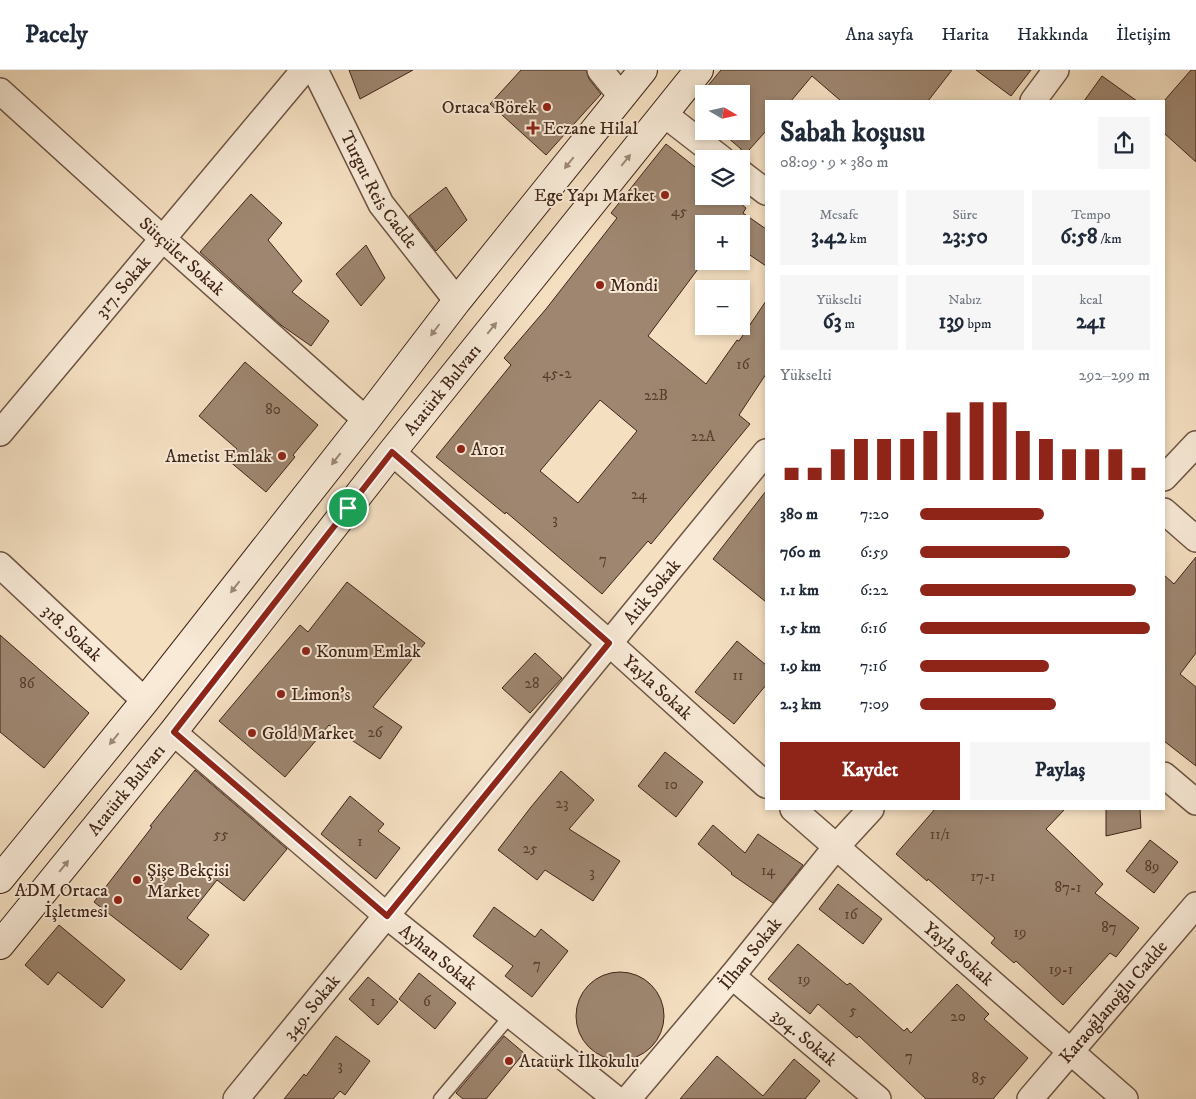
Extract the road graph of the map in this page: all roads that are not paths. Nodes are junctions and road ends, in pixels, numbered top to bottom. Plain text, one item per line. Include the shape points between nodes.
1 (304, 70) edge
2 (315, 70) edge
3 (600, 70) edge
4 (643, 70) edge
5 (699, 70) edge
6 (1056, 70) edge
7 (0, 91) edge
8 (622, 97) junction
9 (1035, 100) edge
10 (664, 114) junction
11 (710, 150) edge
12 (750, 180) edge
13 (765, 191) edge
14 (162, 239) junction
15 (457, 301) junction
16 (366, 420) junction
17 (0, 434) edge
18 (1196, 444) edge
19 (392, 452) junction
20 (765, 454) edge
21 (1165, 477) edge
22 (1165, 512) edge
23 (1196, 539) edge
24 (0, 565) edge
25 (609, 643) junction
26 (144, 701) junction
27 (174, 732) junction
28 (1165, 776) edge
29 (765, 784) edge
30 (1196, 802) edge
31 (794, 810) edge
32 (870, 810) edge
33 (836, 847) junction
34 (0, 879) edge
35 (1196, 905) edge
36 (387, 916) junction
37 (0, 944) edge
38 (732, 976) junction
39 (511, 1015) junction
40 (1072, 1051) junction
41 (236, 1099) edge
42 (440, 1099) edge
43 (616, 1099) edge
44 (628, 1099) edge
45 (878, 1099) edge
46 (1030, 1099) edge
47 (1126, 1099) edge

1 - 14 street, 317. Sokak
2 - 15 street, Turgut Reis Cadde via 382,204
3 - 8 street
4 - 8 main road
5 - 10 main road, Atatürk Bulvarı
6 - 9 street
7 - 14 street, Sütçüler Sokak
8 -> 15 main road
10 - 11 street
19 -> 10 main road, Atatürk Bulvarı
12 - 13 street
14 - 16 street, Sütçüler Sokak
14 - 17 street, 317. Sokak
15 -> 16 main road
16 -> 26 main road
18 - 21 street
19 - 25 street, Yayla Sokak
19 - 27 main road, Atatürk Bulvarı
20 - 25 street, Atik Sokak
22 - 23 street
24 - 26 street, 318. Sokak
25 - 29 street, Yayla Sokak
25 - 36 street, Atik Sokak
26 -> 34 main road
27 - 36 street, Ayhan Sokak
37 -> 27 main road, Atatürk Bulvarı
28 - 30 street
31 - 33 street, Yayla Sokak
32 - 33 street, İlhan Sokak
33 - 38 street, İlhan Sokak
33 - 40 street, Yayla Sokak
35 - 40 street, Karaoğlanoğlu Cadde
36 - 39 street, Ayhan Sokak
36 - 41 street, 349. Sokak
38 - 44 street, İlhan Sokak
38 - 45 street, 394. Sokak
39 - 42 lane
39 - 43 street, Ayhan Sokak
40 - 46 street, Karaoğlanoğlu Cadde
40 - 47 street, Yayla Sokak

